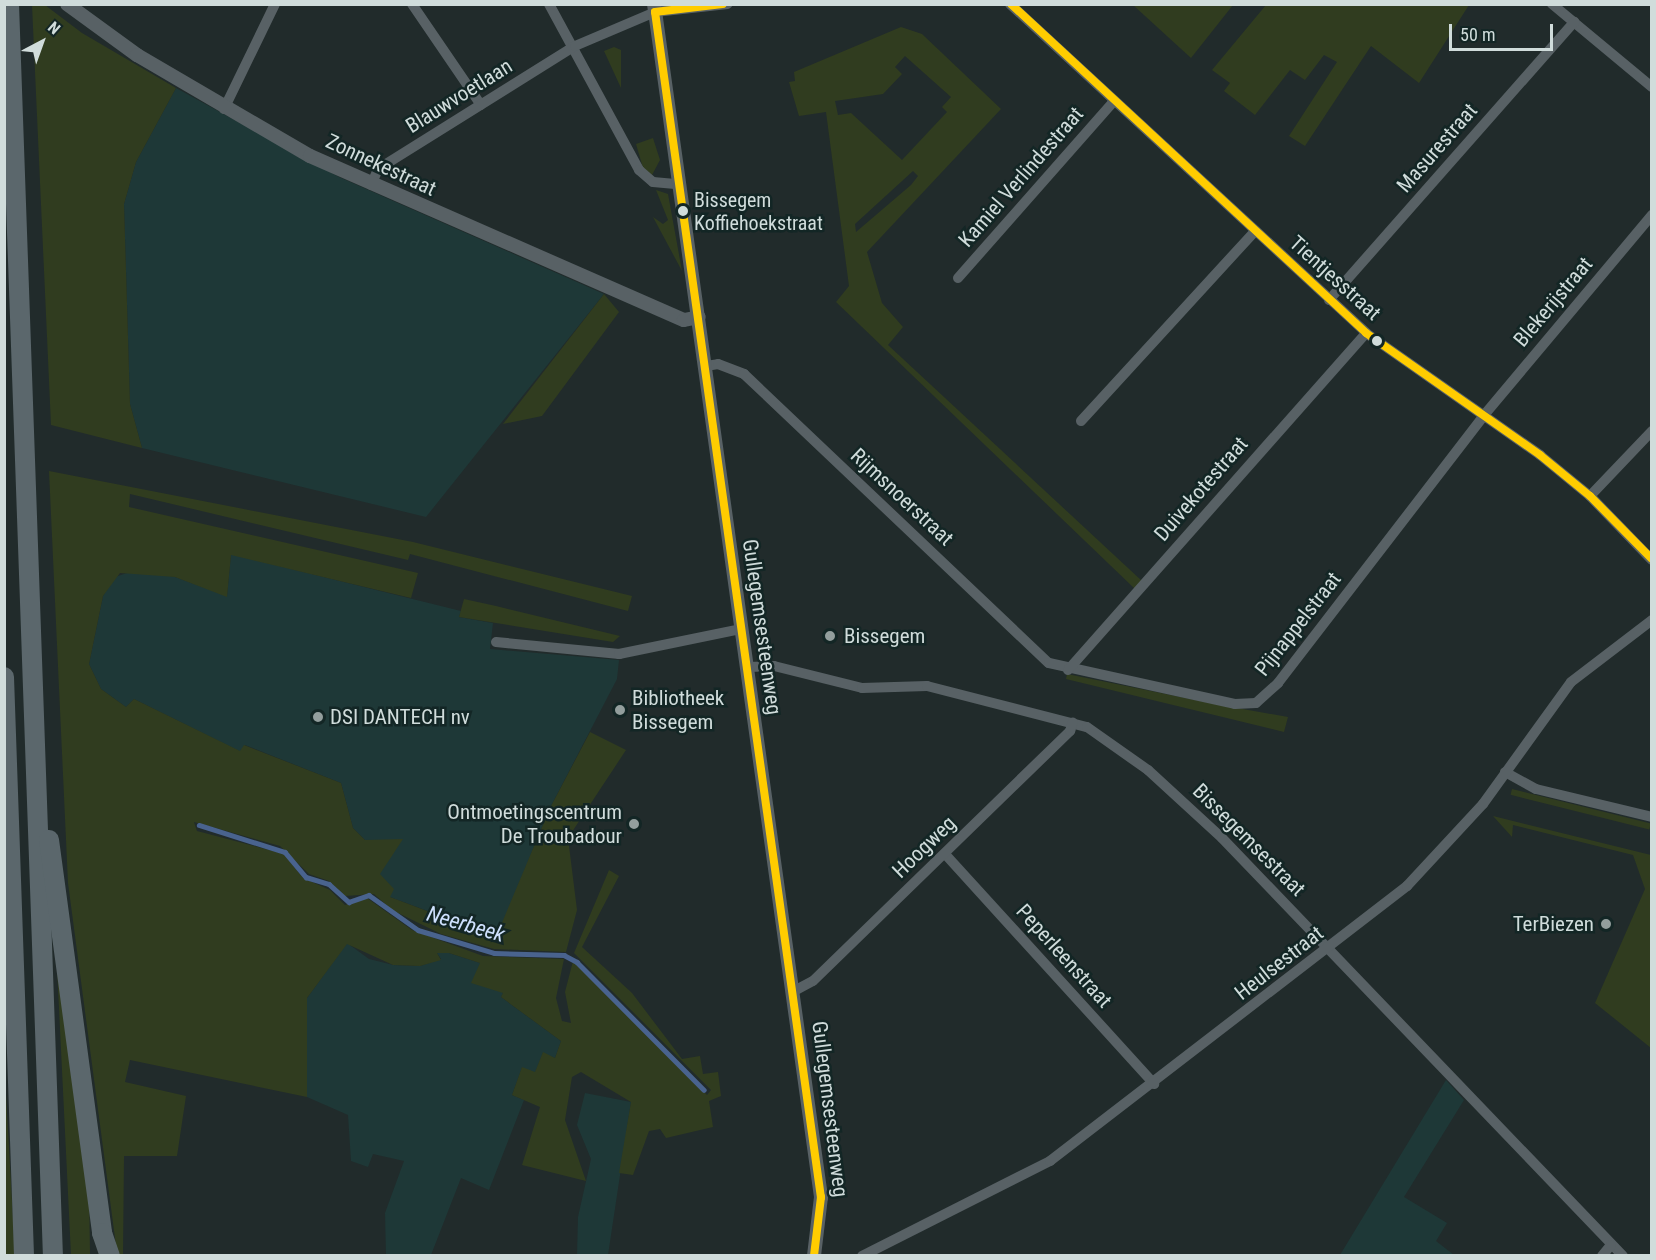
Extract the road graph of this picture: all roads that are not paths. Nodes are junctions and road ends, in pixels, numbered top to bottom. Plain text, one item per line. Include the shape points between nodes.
1 (9, 4) edge
2 (14, 4) edge
3 (67, 4) edge
4 (275, 4) edge
5 (412, 4) edge
6 (549, 4) edge
7 (728, 4) edge
8 (1010, 4) edge
9 (1552, 4) edge
10 (655, 8) edge
11 (1574, 22) junction
12 (11, 46) junction
13 (575, 46) junction
14 (1652, 87) edge
15 (1113, 102) junction
16 (481, 105) junction
17 (224, 109) junction
18 (678, 184) junction
19 (371, 185) junction
20 (1652, 215) edge
21 (1255, 231) junction
22 (958, 278) dead end
23 (1329, 300) junction
24 (699, 317) junction
25 (1366, 333) junction
26 (706, 366) junction
27 (1485, 414) junction
28 (1081, 421) dead end
29 (1652, 431) edge
30 (1590, 496) junction
31 (1652, 560) edge
32 (1652, 620) edge
33 (741, 628) junction
34 (496, 642) dead end
35 (747, 668) junction
36 (1068, 670) junction
37 (4, 677) edge
38 (1073, 722) junction
39 (7, 742) junction
40 (37, 754) junction
41 (4, 763) edge
42 (1505, 772) junction
43 (1652, 817) edge
44 (945, 854) junction
45 (1330, 948) junction
46 (794, 991) junction
47 (1154, 1084) junction
48 (102, 1233) junction
49 (1611, 1245) junction
50 (24, 1256) edge
51 (53, 1256) edge
52 (99, 1256) edge
53 (110, 1256) edge
54 (814, 1256) edge
55 (862, 1256) edge
56 (1602, 1256) edge
57 (1623, 1256) edge

1 - 12 highway
2 - 12 highway
3 - 17 street, Zonnekestraat
4 - 17 street
5 - 16 street
6 - 13 street
7 - 10 street, Blauwvoetlaan
8 - 15 street, Tientjesstraat
9 - 11 street
10 - 13 street, Blauwvoetlaan
10 - 18 street, Gullegemsesteenweg
11 - 14 street
11 - 23 street, Masurestraat
12 - 40 highway
13 - 16 street, Blauwvoetlaan
13 - 18 street via 639,170 653,182
15 - 21 street, Tientjesstraat
15 - 22 street, Kamiel Verlindestraat
16 - 19 street, Blauwvoetlaan via 378,169
17 - 19 street, Zonnekestraat
18 - 24 street, Gullegemsesteenweg
19 - 24 street, Zonnekestraat via 684,320
20 - 27 street, Blekerijstraat
21 - 23 street, Tientjesstraat
21 - 28 street
23 - 25 street, Tientjesstraat
24 - 26 street, Gullegemsesteenweg
25 - 27 street, Tientjesstraat
25 - 36 street, Duivekotestraat
26 - 33 street, Gullegemsesteenweg
26 - 36 street, Rijmsnoerstraat via 718,364 744,374 1049,663
27 - 30 street, Tientjesstraat
27 - 36 street, Pijnappelstraat via 1278,683 1256,702 1235,704
29 - 30 street
30 - 31 street, Tientjesstraat
32 - 42 street, Heulsestraat via 1571,682
33 - 34 street via 619,654
33 - 35 street, Gullegemsesteenweg
35 - 38 street, Bissegemsestraat via 774,666 870,688 910,684
35 - 46 street, Gullegemsesteenweg
37 - 39 highway
38 - 44 street, Hoogweg via 1070,731
38 - 45 street, Bissegemsestraat via 1164,783
39 - 41 highway
39 - 50 highway
40 - 48 highway
40 - 51 highway
42 - 43 street via 1536,789
42 - 45 street, Heulsestraat via 1434,860
44 - 46 street, Hoogweg via 813,981
44 - 47 street, Peperleenstraat
45 - 47 street, Heulsestraat
45 - 49 street, Bissegemsestraat
46 - 54 street, Gullegemsesteenweg via 822,1206
47 - 55 street, Heulsestraat via 1050,1161
48 - 52 highway
48 - 53 highway
49 - 56 street
49 - 57 street, Bissegemsestraat

